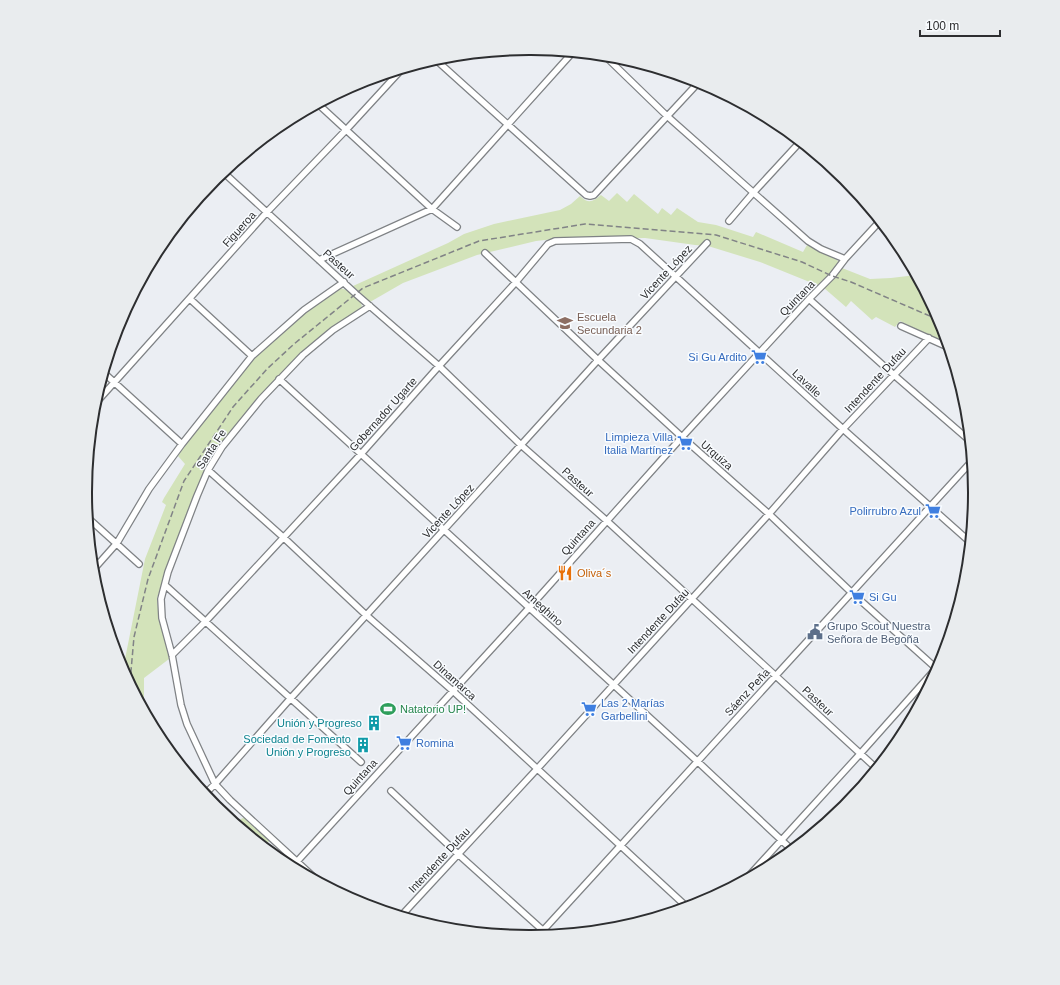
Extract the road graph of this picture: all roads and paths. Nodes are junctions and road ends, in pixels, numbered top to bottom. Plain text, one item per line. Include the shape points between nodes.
1 (569, 57) edge
2 (612, 63) edge
3 (441, 64) edge
4 (395, 76) edge
5 (694, 87) edge
6 (322, 108) edge
7 (667, 116) junction
8 (508, 125) junction
9 (346, 130) junction
10 (797, 146) edge
11 (228, 177) edge
12 (753, 193) junction
13 (432, 209) junction
14 (267, 212) junction
15 (730, 221) dead end
16 (876, 225) edge
17 (457, 227) dead end
18 (631, 239) joint
19 (707, 243) dead end
20 (485, 253) dead end
21 (845, 259) junction
22 (319, 260) junction
23 (676, 276) junction
24 (344, 282) junction
25 (516, 282) junction
26 (190, 298) junction
27 (809, 299) junction
28 (370, 306) junction
29 (902, 326) dead end
30 (929, 338) junction
31 (941, 344) edge
32 (760, 352) junction
33 (252, 356) junction
34 (598, 360) junction
35 (439, 366) junction
36 (894, 375) junction
37 (108, 376) edge
38 (279, 379) junction
39 (114, 382) junction
40 (104, 394) edge
41 (843, 429) junction
42 (964, 436) edge
43 (682, 437) junction
44 (182, 444) junction
45 (522, 445) junction
46 (361, 454) junction
47 (967, 466) edge
48 (208, 470) junction
49 (930, 506) junction
50 (769, 514) junction
51 (606, 520) junction
52 (93, 522) edge
53 (443, 530) junction
54 (283, 537) junction
55 (965, 538) edge
56 (117, 543) junction
57 (98, 564) edge
58 (139, 564) dead end
59 (165, 584) junction
60 (851, 592) junction
61 (692, 599) junction
62 (529, 608) junction
63 (366, 615) junction
64 (206, 621) junction
65 (172, 655) junction
66 (933, 663) edge
67 (776, 676) junction
68 (923, 684) edge
69 (613, 685) junction
70 (452, 691) junction
71 (290, 699) junction
72 (860, 754) junction
73 (361, 762) dead end
74 (697, 762) junction
75 (872, 765) edge
76 (537, 769) junction
77 (215, 784) junction
78 (209, 790) edge
79 (391, 791) dead end
80 (781, 840) junction
81 (620, 846) junction
82 (788, 846) edge
83 (458, 854) junction
84 (297, 862) joint
85 (759, 865) edge
86 (682, 903) edge
87 (405, 912) edge
88 (543, 930) joint

1 - 8 street
2 - 7 street
3 - 8 street
4 - 9 street, Figueroa
5 - 7 street
6 - 9 street
7 - 8 street via 594,195 590,196
7 - 12 street
8 - 13 street
9 - 13 street
9 - 14 street, Figueroa
10 - 12 street
11 - 14 street, Pasteur
12 - 15 street
12 - 21 street via 808,241
13 - 17 street
13 - 22 street
14 - 22 street, Pasteur
14 - 26 street, Figueroa
16 - 21 street, Quintana
18 - 23 street, Lavalle
18 - 25 street, Gobernador Ugarte via 555,241 548,244
19 - 23 street, Vicente López
20 - 25 street, Urquiza
21 - 27 street, Quintana
22 - 24 street, Pasteur
23 - 32 street, Lavalle
23 - 34 street, Vicente López
24 - 28 street, Pasteur
24 - 33 street via 304,310
25 - 34 street, Urquiza
25 - 35 street, Gobernador Ugarte
26 - 33 street
26 - 39 street, Figueroa
27 - 32 street, Quintana
27 - 36 street
28 - 35 street, Pasteur
28 - 38 street, Santa Fe via 334,330
29 - 30 street
30 - 31 street
30 - 36 street, Intendente Dufau
32 - 41 street, Lavalle
32 - 43 street, Quintana
33 - 44 street
34 - 43 street, Urquiza
34 - 45 street, Vicente López
35 - 45 street, Pasteur
35 - 46 street, Gobernador Ugarte
36 - 41 street, Intendente Dufau
36 - 42 street
37 - 39 street
38 - 46 street, Ameghino
38 - 48 street, Santa Fe via 222,447
39 - 40 street, Figueroa
39 - 44 street
41 - 49 street, Lavalle
41 - 50 street, Intendente Dufau
43 - 50 street, Urquiza
43 - 51 street, Quintana
44 - 56 street via 149,489
45 - 51 street, Pasteur
45 - 53 street, Vicente López
46 - 53 street, Ameghino
46 - 54 street, Gobernador Ugarte
47 - 49 street, Sáenz Peña
48 - 54 street, Dinamarca
48 - 59 street, Santa Fe
49 - 55 street, Lavalle
49 - 60 street, Sáenz Peña
50 - 60 street, Urquiza
50 - 61 street, Intendente Dufau
51 - 61 street, Pasteur
51 - 62 street, Quintana
52 - 56 street
53 - 62 street, Ameghino
53 - 63 street, Vicente López
54 - 63 street, Dinamarca
54 - 64 street, Gobernador Ugarte
56 - 57 street
56 - 58 street
59 - 64 street
59 - 65 street, Santa Fe via 161,599 162,618
60 - 66 street, Urquiza
60 - 67 street, Sáenz Peña
61 - 67 street, Pasteur
61 - 69 street, Intendente Dufau
62 - 69 street, Ameghino
62 - 70 street, Quintana
63 - 70 street, Dinamarca
63 - 71 street, Vicente López
64 - 65 street, Gobernador Ugarte
64 - 71 street
65 - 77 street, Santa Fe via 187,724
67 - 72 street, Pasteur
67 - 74 street, Sáenz Peña
68 - 72 street
69 - 74 street, Ameghino
69 - 76 street, Intendente Dufau
70 - 76 street, Dinamarca
70 - 84 street, Quintana
71 - 73 street
71 - 77 street, Vicente López
72 - 75 street, Pasteur
72 - 80 street
74 - 80 street, Ameghino
74 - 81 street, Sáenz Peña
76 - 81 street, Dinamarca
76 - 83 street, Intendente Dufau
77 - 78 street, Vicente López
77 - 84 street, Santa Fe
79 - 83 street
80 - 82 street, Ameghino
80 - 85 street
81 - 86 street, Dinamarca
81 - 88 street, Sáenz Peña
83 - 87 street, Intendente Dufau
83 - 88 street

